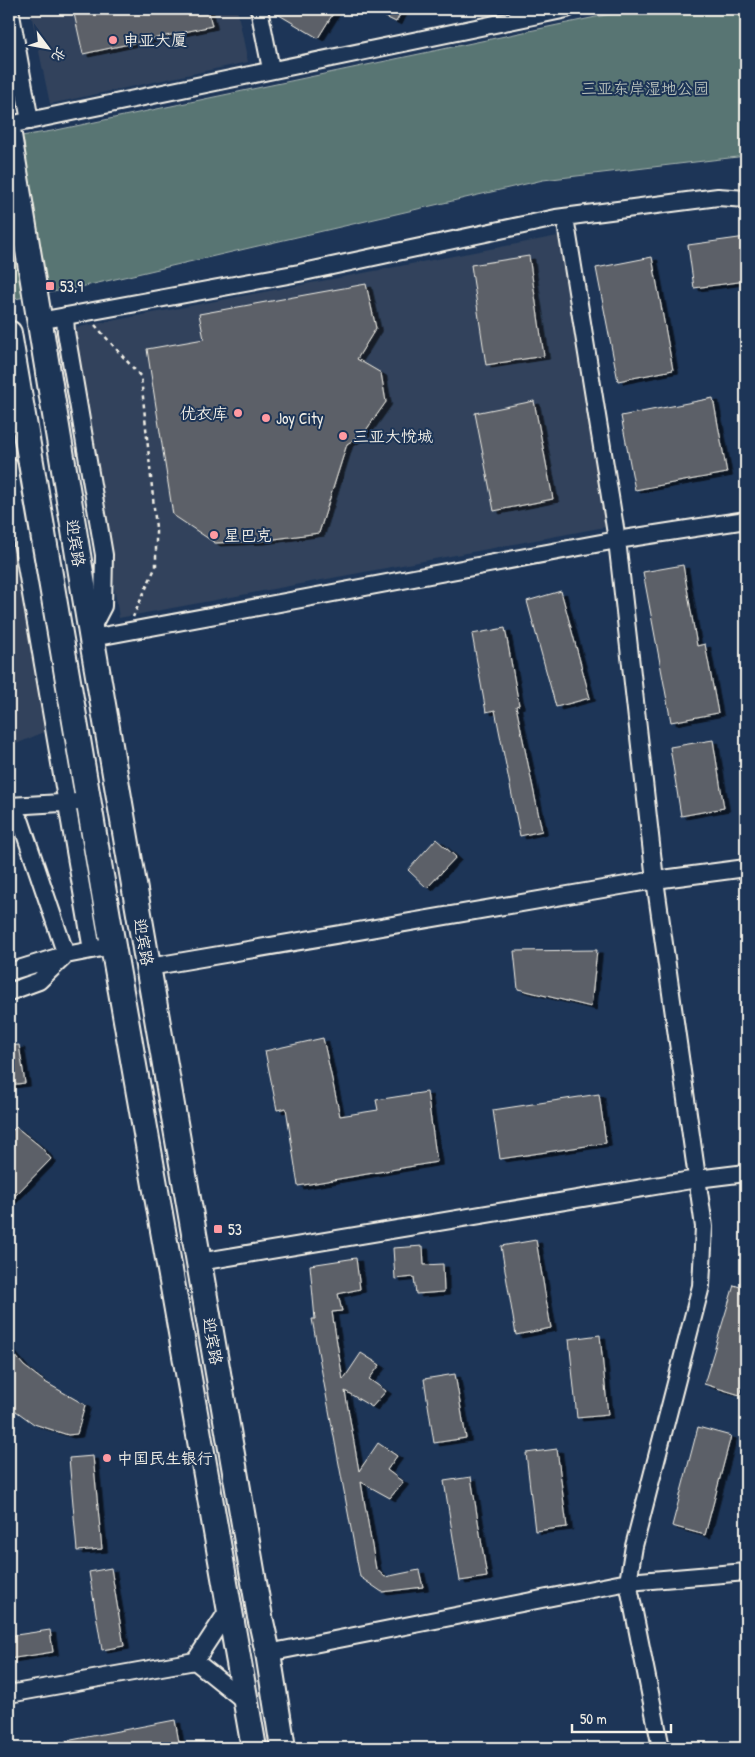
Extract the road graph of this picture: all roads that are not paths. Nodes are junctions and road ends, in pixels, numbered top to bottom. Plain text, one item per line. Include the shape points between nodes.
1 (10, 9) edge
2 (259, 9) edge
3 (567, 9) edge
4 (509, 15) edge
5 (270, 69) junction
6 (30, 121) junction
7 (9, 125) edge
8 (9, 135) edge
9 (746, 199) edge
10 (566, 217) junction
11 (65, 316) junction
12 (39, 321) junction
13 (9, 333) edge
14 (9, 466) edge
15 (746, 520) edge
16 (618, 540) junction
17 (91, 634) junction
18 (78, 802) junction
19 (10, 805) edge
20 (746, 868) edge
21 (655, 880) junction
22 (103, 948) junction
23 (66, 954) junction
24 (149, 967) junction
25 (9, 972) edge
26 (9, 992) edge
27 (746, 1173) edge
28 (697, 1178) junction
29 (199, 1262) junction
30 (240, 1500) junction
31 (211, 1505) junction
32 (746, 1572) edge
33 (628, 1582) junction
34 (230, 1609) junction
35 (268, 1653) junction
36 (195, 1661) junction
37 (9, 1694) edge
38 (246, 1702) junction
39 (254, 1748) edge
40 (283, 1748) edge
41 (661, 1748) edge

1 - 6 street
2 - 5 street
3 - 4 street
4 - 5 street
5 - 6 street
6 - 7 street
8 - 12 highway, 迎宾路
9 - 10 street via 718,196
10 - 11 street via 299,273
10 - 16 street
11 - 12 street
11 - 17 street via 104,555 103,606
12 - 17 highway, 迎宾路
13 - 18 highway, 迎宾路
14 - 18 street
15 - 16 street
16 - 17 street via 127,632
16 - 21 street
17 - 24 highway, 迎宾路
18 - 19 street
18 - 22 highway, 迎宾路
19 - 23 street via 21,822
20 - 21 street
21 - 24 street
21 - 28 street
22 - 23 street
22 - 31 highway, 迎宾路
23 - 25 street
23 - 26 street via 39,981
24 - 29 highway, 迎宾路
27 - 28 street
28 - 29 street
28 - 33 street via 704,1227 701,1286 634,1546
29 - 30 highway, 迎宾路
30 - 31 highway
30 - 35 highway, 迎宾路
31 - 34 highway, 迎宾路
32 - 33 street
33 - 35 street
33 - 41 street
34 - 36 street
34 - 38 highway, 迎宾路
35 - 40 highway, 迎宾路
36 - 37 street
36 - 38 street
38 - 39 highway, 迎宾路

